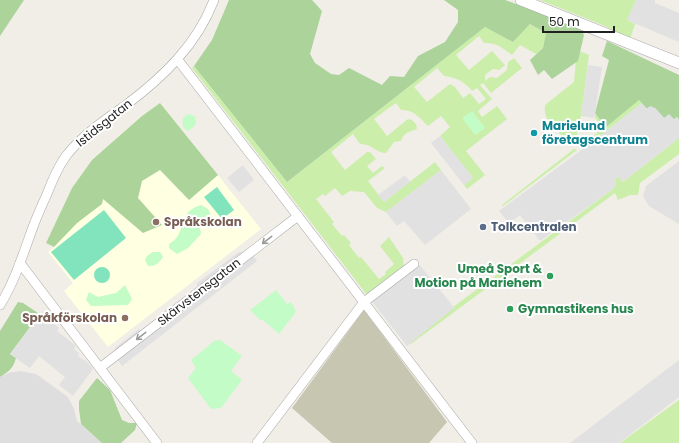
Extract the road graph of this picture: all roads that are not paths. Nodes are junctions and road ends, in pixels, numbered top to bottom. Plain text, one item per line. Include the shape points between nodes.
1 (214, 0) edge
2 (521, 0) edge
3 (178, 60) junction
4 (679, 63) edge
5 (298, 216) junction
6 (20, 263) junction
7 (414, 264) dead end
8 (364, 302) junction
9 (0, 305) edge
10 (100, 367) junction
11 (157, 443) edge
12 (257, 443) edge
13 (472, 443) edge

1 - 3 street, Istidsgatan via 194,38
2 - 4 street
3 - 5 street
3 - 6 street, Istidsgatan via 148,87 93,129 66,156 52,182
5 - 8 street
5 -> 10 street, Skärvstensgatan
6 - 9 street, Istidsgatan
6 - 10 street
7 - 8 street
8 - 12 street
8 - 13 street
10 - 11 street

